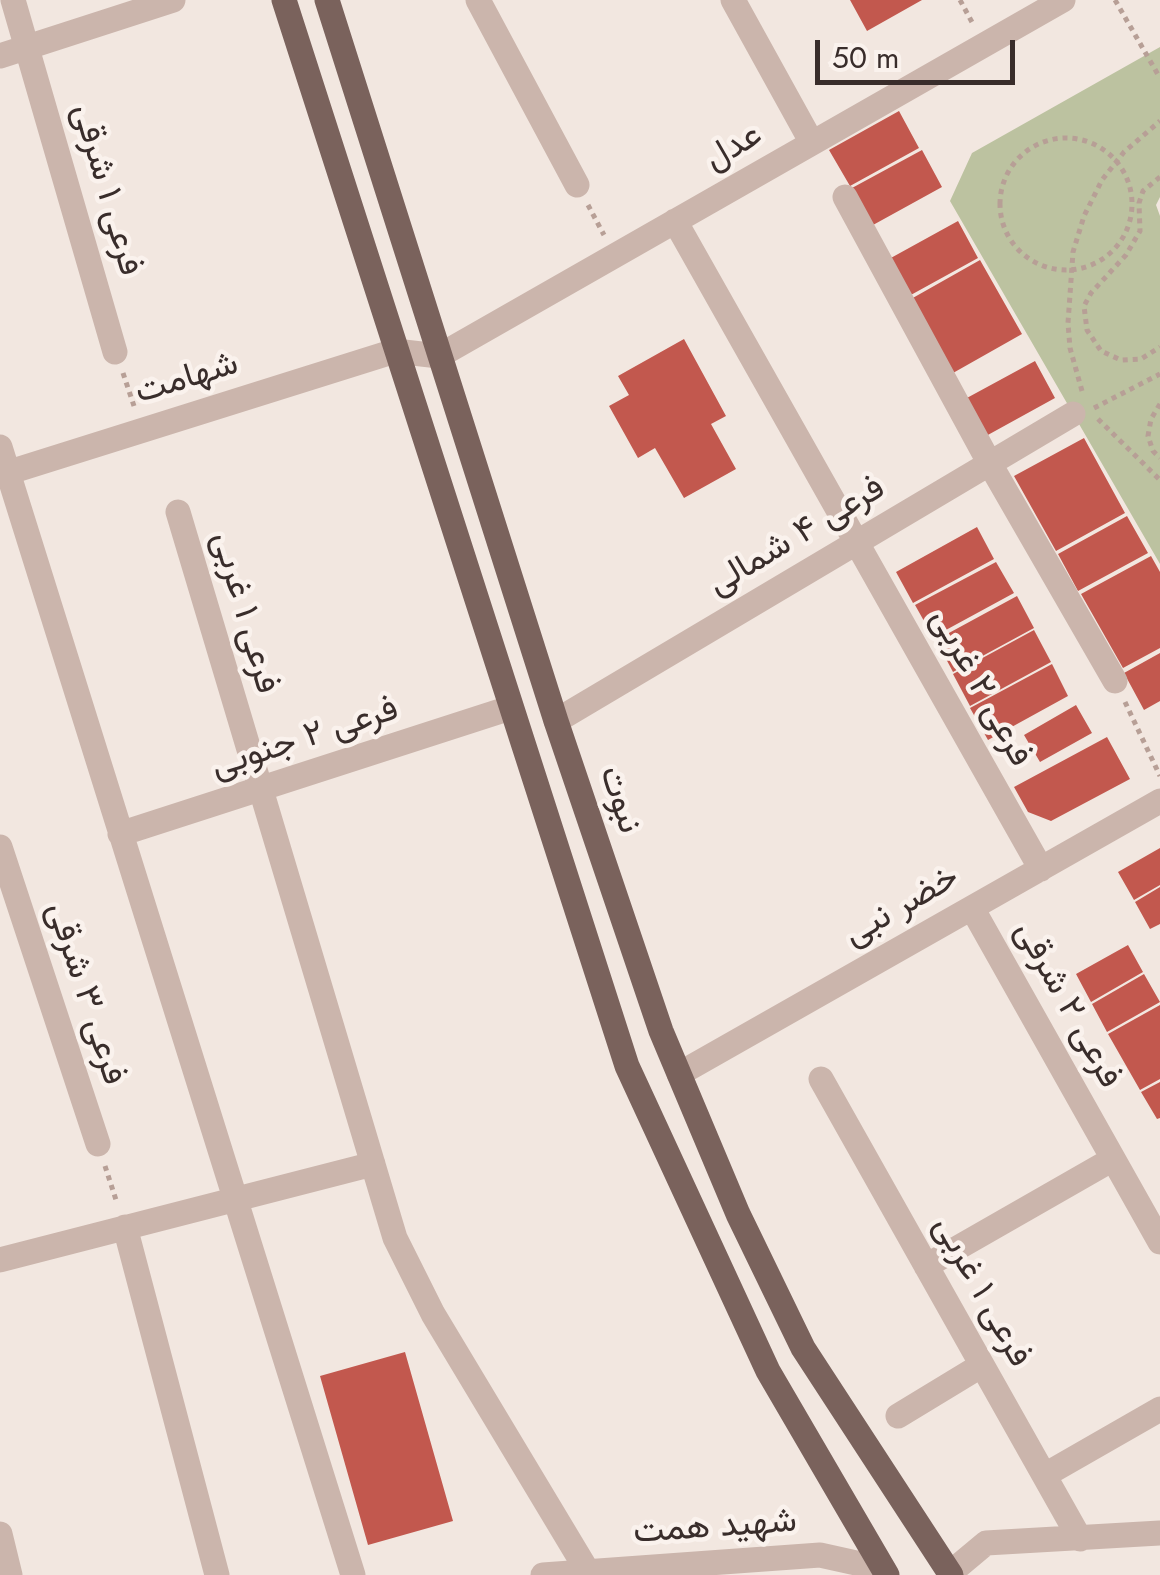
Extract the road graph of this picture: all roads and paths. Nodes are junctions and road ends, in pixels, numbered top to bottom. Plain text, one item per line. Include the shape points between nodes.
1 (13, 0) edge
2 (173, 0) edge
3 (284, 0) edge
4 (327, 0) edge
5 (478, 0) edge
6 (734, 0) edge
7 (1063, 0) edge
8 (1115, 0) edge
9 (29, 47) junction
10 (0, 56) edge
11 (1160, 78) edge
12 (1160, 122) edge
13 (812, 143) junction
14 (1116, 162) junction
15 (1160, 176) edge
16 (576, 185) joint
17 (845, 197) dead end
18 (1131, 208) junction
19 (1140, 210) junction
20 (675, 222) junction
21 (616, 256) junction
22 (1071, 270) junction
23 (1160, 347) edge
24 (396, 350) junction
25 (115, 352) joint
26 (439, 356) junction
27 (1160, 374) edge
28 (1160, 404) edge
29 (1082, 412) junction
30 (142, 430) junction
31 (1160, 458) edge
32 (990, 464) junction
33 (3, 465) edge
34 (1160, 480) edge
35 (178, 512) dead end
36 (857, 543) junction
37 (1115, 681) joint
38 (510, 708) junction
39 (556, 720) junction
40 (1160, 776) edge
41 (259, 791) junction
42 (1160, 801) edge
43 (120, 834) junction
44 (2, 860) edge
45 (1041, 868) junction
46 (972, 908) junction
47 (679, 1074) junction
48 (821, 1080) dead end
49 (98, 1144) joint
50 (1113, 1160) junction
51 (372, 1164) junction
52 (234, 1198) junction
53 (125, 1227) junction
54 (1160, 1242) edge
55 (0, 1260) edge
56 (926, 1266) junction
57 (982, 1365) junction
58 (1160, 1409) edge
59 (898, 1416) dead end
60 (1044, 1476) junction
61 (1160, 1532) edge
62 (0, 1534) edge
63 (1080, 1539) junction
64 (588, 1572) junction
65 (883, 1573) edge
66 (953, 1574) edge
67 (10, 1575) edge
68 (217, 1575) edge
69 (352, 1575) edge
70 (543, 1575) edge

1 - 9 street
2 - 9 street
3 - 24 main road
4 - 26 main road, نبوت
5 - 16 street
6 - 13 street
7 - 13 street, عدل
8 - 11 path
9 - 10 street
9 - 25 street, فرعی ۱ شرقی
12 - 14 path
13 - 20 street, عدل
14 - 18 path via 1127,179
14 - 22 path via 1084,216
14 - 22 path via 1099,147 1056,138 1034,145 1004,178 999,200 1012,243 1028,259
15 - 19 path via 1144,190
16 - 21 path
17 - 32 street
18 - 19 path
18 - 22 path via 1122,240 1108,255
19 - 23 path via 1140,231 1126,256 1084,306 1087,330 1100,351 1121,360
20 - 21 street, عدل
20 - 36 street
21 - 26 street, عدل
22 - 29 path via 1070,348
24 - 26 street
24 - 30 street, شهامت
24 - 38 main road
25 - 30 path
26 - 39 main road, نبوت
27 - 29 path
28 - 31 path via 1148,436
29 - 32 street, فرعی ۴ شمالی
29 - 34 path
30 - 33 street, شهامت
32 - 36 street, فرعی ۴ شمالی
32 - 37 street
33 - 43 street
35 - 41 street, فرعی ۱ غربی
36 - 39 street, فرعی ۴ شمالی
36 - 45 street, فرعی ۲ غربی
37 - 40 path
38 - 41 street, فرعی ۲ جنوبی
38 - 65 main road via 627,1066 768,1371
39 - 47 main road, نبوت
41 - 43 street, فرعی ۲ جنوبی
41 - 51 street
42 - 45 street, خضر نبی
43 - 52 street
44 - 49 street, فرعی ۳ شرقی
45 - 46 street, خضر نبی
46 - 47 street, خضر نبی
46 - 50 street, فرعی ۲ شرقی
47 - 66 main road, نبوت via 803,1348
48 - 56 street, فرعی ۱ غربی
49 - 53 path
50 - 54 street, فرعی ۲ شرقی
50 - 56 street
51 - 52 street
51 - 64 street via 395,1238 432,1314
52 - 53 street
52 - 69 street
53 - 55 street
53 - 68 street
56 - 57 street, فرعی ۱ غربی
57 - 59 street
57 - 60 street, فرعی ۱ غربی
58 - 60 street
60 - 63 street, فرعی ۱ غربی
61 - 63 street
62 - 67 street
63 - 66 street via 986,1543
64 - 65 street, شهید همت via 820,1555
64 - 70 street, شهید همت

